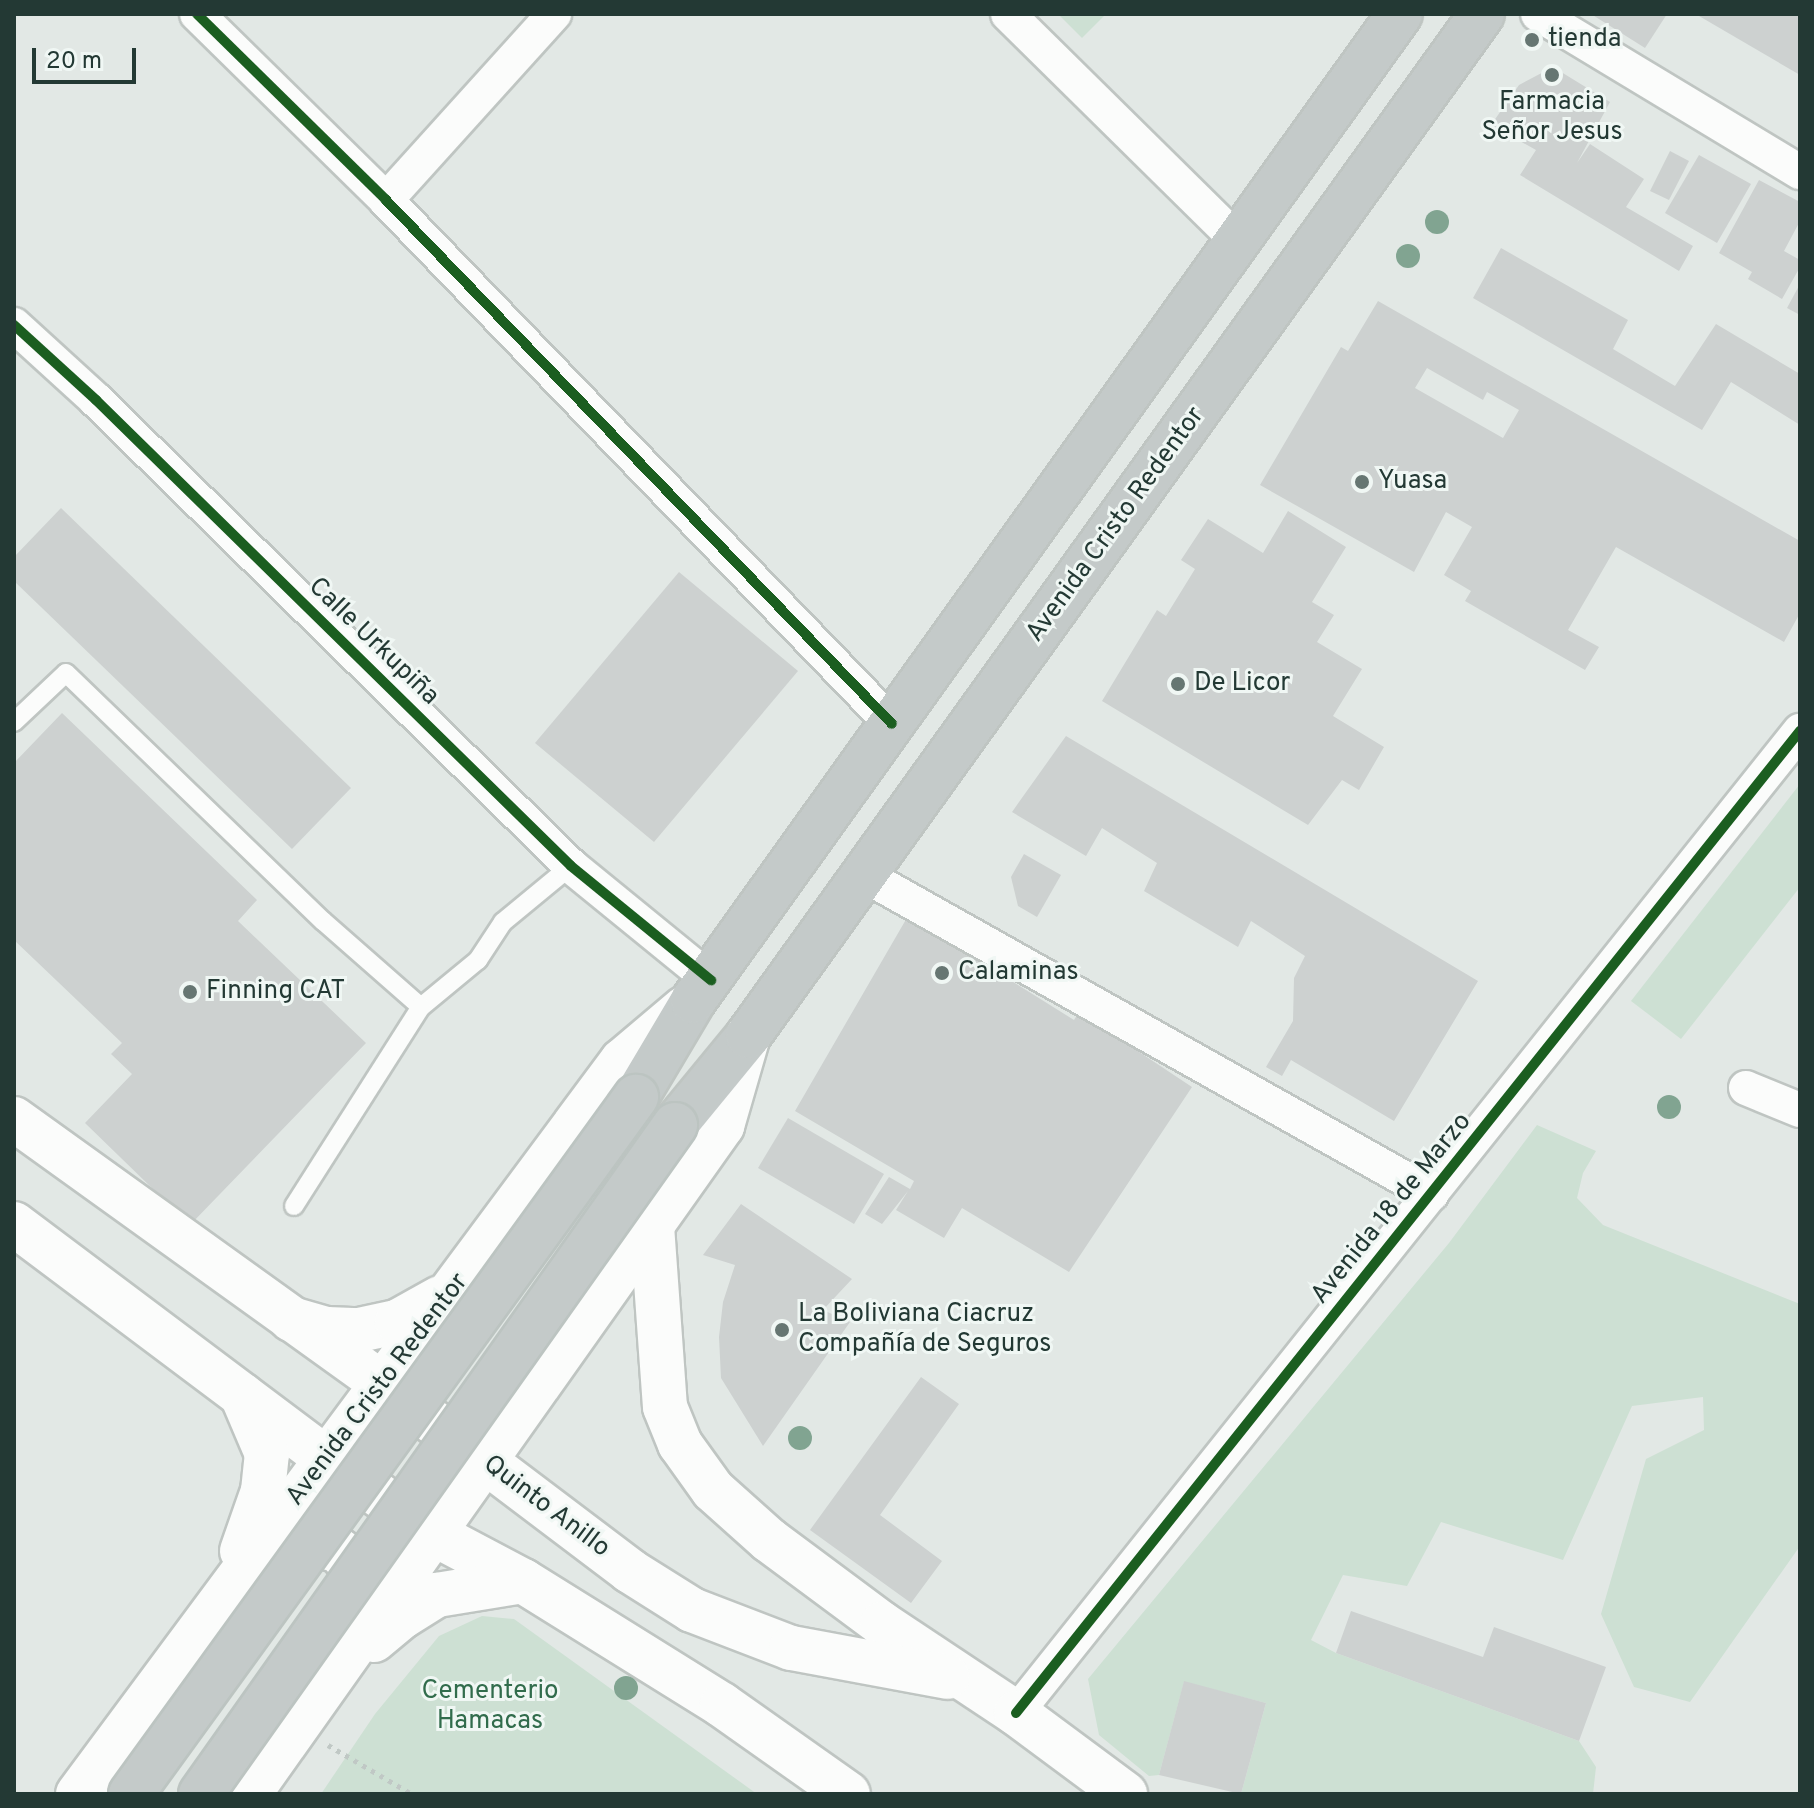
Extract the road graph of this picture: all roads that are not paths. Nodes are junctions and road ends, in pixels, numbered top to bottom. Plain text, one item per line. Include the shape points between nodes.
1 (197, 14) edge
2 (554, 14) edge
3 (1008, 14) edge
4 (1400, 14) edge
5 (1482, 14) edge
6 (1538, 14) edge
7 (1800, 172) edge
8 (386, 200) junction
9 (1237, 240) junction
10 (14, 325) edge
11 (14, 722) edge
12 (892, 724) junction
13 (1800, 731) edge
14 (571, 866) junction
15 (864, 875) junction
16 (702, 990) junction
17 (421, 1007) junction
18 (748, 1036) junction
19 (1746, 1088) dead end
20 (1800, 1110) edge
21 (14, 1119) edge
22 (1432, 1194) junction
23 (294, 1206) dead end
24 (14, 1224) edge
25 (652, 1226) junction
26 (452, 1291) junction
27 (291, 1319) junction
28 (556, 1362) junction
29 (382, 1383) junction
30 (242, 1395) junction
31 (327, 1459) junction
32 (486, 1462) junction
33 (434, 1534) junction
34 (523, 1581) junction
35 (218, 1605) junction
36 (330, 1678) junction
37 (969, 1681) junction
38 (1016, 1713) junction
39 (78, 1794) edge
40 (131, 1794) edge
41 (201, 1794) edge
42 (249, 1794) edge
43 (848, 1794) edge
44 (1125, 1794) edge

1 - 8 street
2 - 8 street
3 - 9 street
4 - 9 highway, Avenida Cristo Redentor
5 - 15 highway, Avenida Cristo Redentor
6 - 7 street
8 - 12 street
9 - 12 highway, Avenida Cristo Redentor
10 - 14 street, Calle Urkupiña
11 - 17 lane via 66,673 323,921
12 - 16 highway, Avenida Cristo Redentor
13 - 22 street, Avenida 18 de Marzo
14 - 16 street, Calle Urkupiña
14 - 17 lane via 503,922 478,960
15 - 18 highway, Avenida Cristo Redentor
15 - 22 street
16 - 26 main road, Avenida Cristo Redentor via 622,1061
16 - 40 highway, Avenida Cristo Redentor, bridge via 636,1097
17 - 23 lane
18 - 25 main road, Avenida Cristo Redentor via 722,1126
18 - 41 highway, Avenida Cristo Redentor, bridge via 675,1125
19 - 20 street
21 - 27 main road, Quinto Anillo
22 - 38 street, Avenida 18 de Marzo
24 - 30 main road
25 - 28 main road, Avenida Cristo Redentor
25 - 37 main road via 660,1372 665,1407 680,1444 713,1490 769,1540
26 - 27 main road via 397,1322 359,1330 327,1329
26 - 28 main road via 433,1343 430,1383 445,1403 470,1412 498,1402
26 - 29 main road, Avenida Cristo Redentor
27 - 29 main road, Quinto Anillo
28 - 32 main road, Avenida Cristo Redentor
29 - 31 main road, Avenida Cristo Redentor
29 - 32 main road, Quinto Anillo
30 - 31 main road
30 - 35 main road via 267,1454 266,1472 247,1539
31 - 33 main road
31 - 35 main road, Avenida Cristo Redentor
32 - 33 main road, Avenida Cristo Redentor
32 - 37 main road, Quinto Anillo via 630,1571 692,1610 791,1648
33 - 34 main road
33 - 36 main road, Avenida Cristo Redentor
34 - 36 main road via 437,1595 403,1616
34 - 43 main road via 722,1705
35 - 36 main road via 289,1550 315,1544 340,1551 353,1569 358,1597
35 - 39 main road, Avenida Cristo Redentor
36 - 42 main road, Avenida Cristo Redentor
37 - 38 main road, Quinto Anillo
38 - 44 main road, Quinto Anillo

